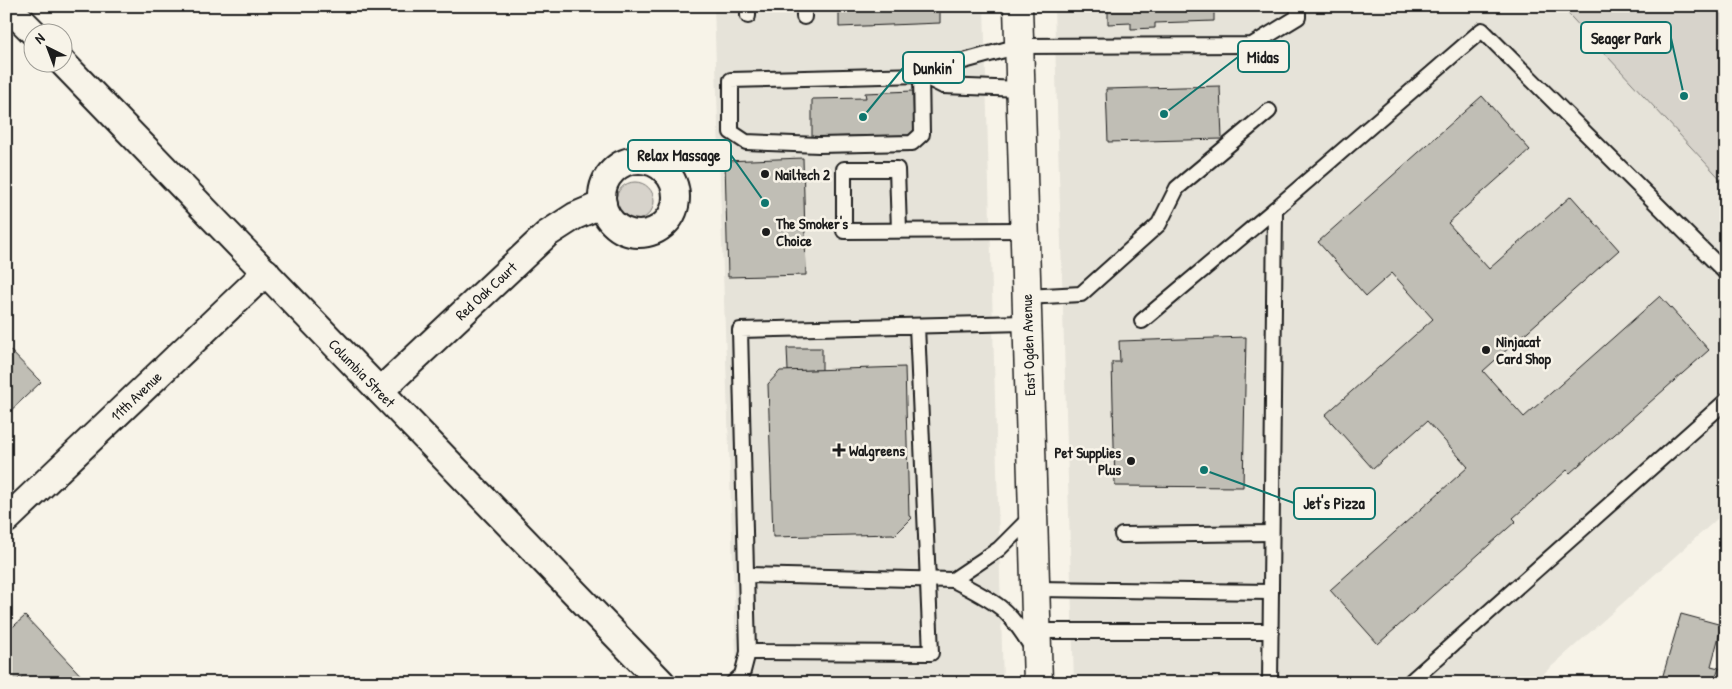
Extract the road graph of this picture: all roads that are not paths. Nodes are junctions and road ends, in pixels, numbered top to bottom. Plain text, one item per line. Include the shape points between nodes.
1 (8, 6) edge
2 (1018, 6) edge
3 (1298, 6) edge
4 (23, 22) edge
5 (1019, 46) junction
6 (72, 72) edge
7 (921, 75) junction
8 (1021, 89) junction
9 (1269, 111) dead end
10 (603, 204) dead end
11 (1275, 209) junction
12 (899, 230) junction
13 (1025, 230) junction
14 (266, 272) junction
15 (1726, 273) edge
16 (1026, 310) junction
17 (1142, 321) dead end
18 (917, 326) junction
19 (380, 391) junction
20 (1726, 401) edge
21 (1033, 515) junction
22 (6, 520) edge
23 (1271, 533) junction
24 (1122, 535) dead end
25 (747, 575) junction
26 (928, 580) junction
27 (953, 580) junction
28 (1035, 589) junction
29 (1271, 592) junction
30 (1271, 631) junction
31 (1036, 642) junction
32 (748, 652) junction
33 (662, 683) edge
34 (733, 683) edge
35 (1038, 683) edge
36 (1270, 683) edge
37 (1409, 683) edge

1 - 4 street
2 - 5 main road, East Ogden Avenue
3 - 5 lane via 1298,17 1252,45
5 - 7 lane via 964,61 942,62
5 - 8 main road, East Ogden Avenue
6 - 14 street, Columbia Street
7 - 7 lane via 922,134 912,143 819,145 746,142 731,132 731,80
7 - 8 lane via 943,86
8 - 13 main road, East Ogden Avenue
9 - 16 lane via 1176,188 1159,224 1081,294
10 - 19 street, Red Oak Court via 575,216 547,234
11 - 15 lane via 1482,30
11 - 17 lane
11 - 23 lane
12 - 12 lane via 844,231 844,169 897,169
12 - 13 lane
13 - 16 main road, East Ogden Avenue
14 - 19 street, Columbia Street
14 - 22 street, 11th Avenue
16 - 18 lane
16 - 21 main road, East Ogden Avenue
18 - 25 lane via 740,330
18 - 26 lane
19 - 33 street, Columbia Street
20 - 37 lane
21 - 27 lane via 999,549
21 - 28 main road, East Ogden Avenue
23 - 24 lane
23 - 29 lane
25 - 26 lane
25 - 32 lane
26 - 27 lane
26 - 32 lane via 930,653
27 - 31 lane via 1001,608
28 - 29 lane
28 - 31 main road, East Ogden Avenue
29 - 30 lane
30 - 31 lane
30 - 36 lane
31 - 35 main road, East Ogden Avenue
32 - 34 lane via 742,675

